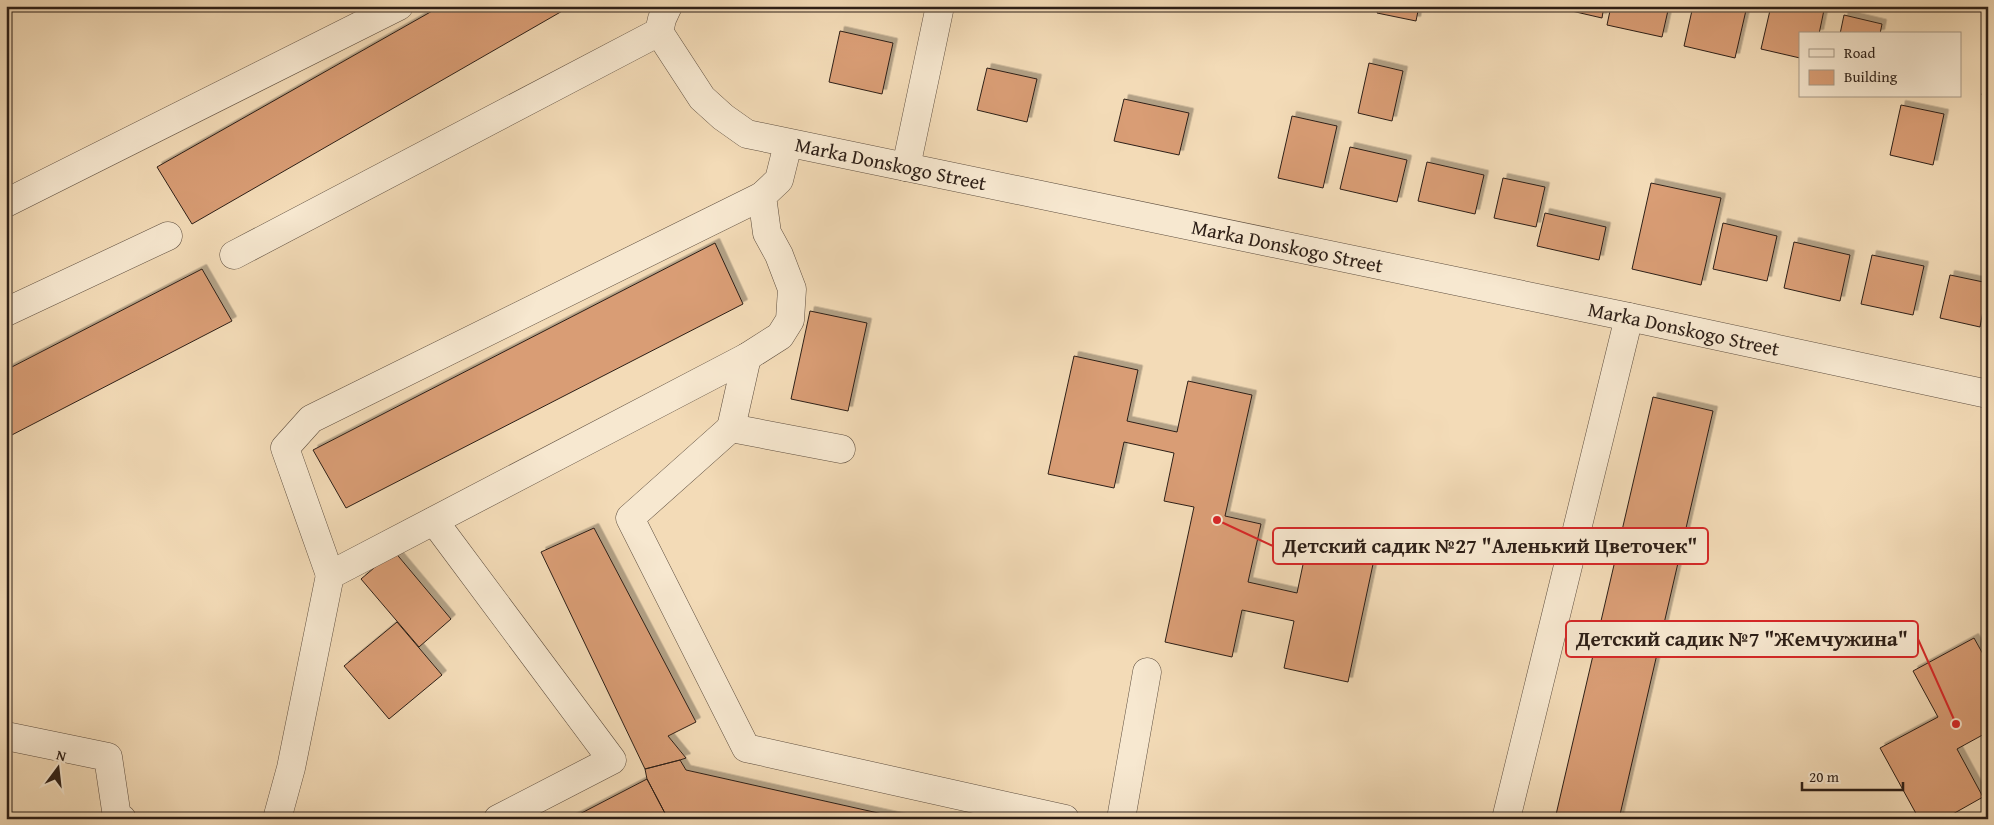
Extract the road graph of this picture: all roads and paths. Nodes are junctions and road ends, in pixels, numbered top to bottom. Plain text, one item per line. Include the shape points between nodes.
1 (399, 6) edge
2 (668, 6) edge
3 (940, 6) edge
4 (659, 32) junction
5 (788, 144) junction
6 (906, 167) junction
7 (762, 196) junction
8 (6, 203) edge
9 (168, 236) dead end
10 (234, 255) dead end
11 (6, 312) edge
12 (1628, 317) junction
13 (747, 357) junction
14 (1988, 394) edge
15 (731, 428) junction
16 (841, 448) dead end
17 (434, 521) junction
18 (330, 576) junction
19 (1147, 672) dead end
20 (6, 736) edge
21 (122, 819) edge
22 (277, 819) edge
23 (498, 819) edge
24 (1065, 819) edge
25 (1121, 819) edge
26 (1506, 819) edge

1 - 8 street
2 - 4 street
3 - 6 street
4 - 5 street, Marka Donskogo Street via 702,98 723,117 747,134
4 - 10 street
5 - 6 street, Marka Donskogo Street
5 - 7 street via 779,180
6 - 12 street, Marka Donskogo Street
7 - 13 street via 767,233 792,289 790,320 780,336
7 - 18 street via 311,419 285,448
9 - 11 street
12 - 14 street, Marka Donskogo Street
12 - 26 street
13 - 15 street
13 - 17 street
15 - 16 street
15 - 24 street via 630,518 746,748
17 - 18 street
17 - 23 street via 612,760
18 - 22 street via 291,768
19 - 25 street
20 - 21 street via 108,757 117,817

